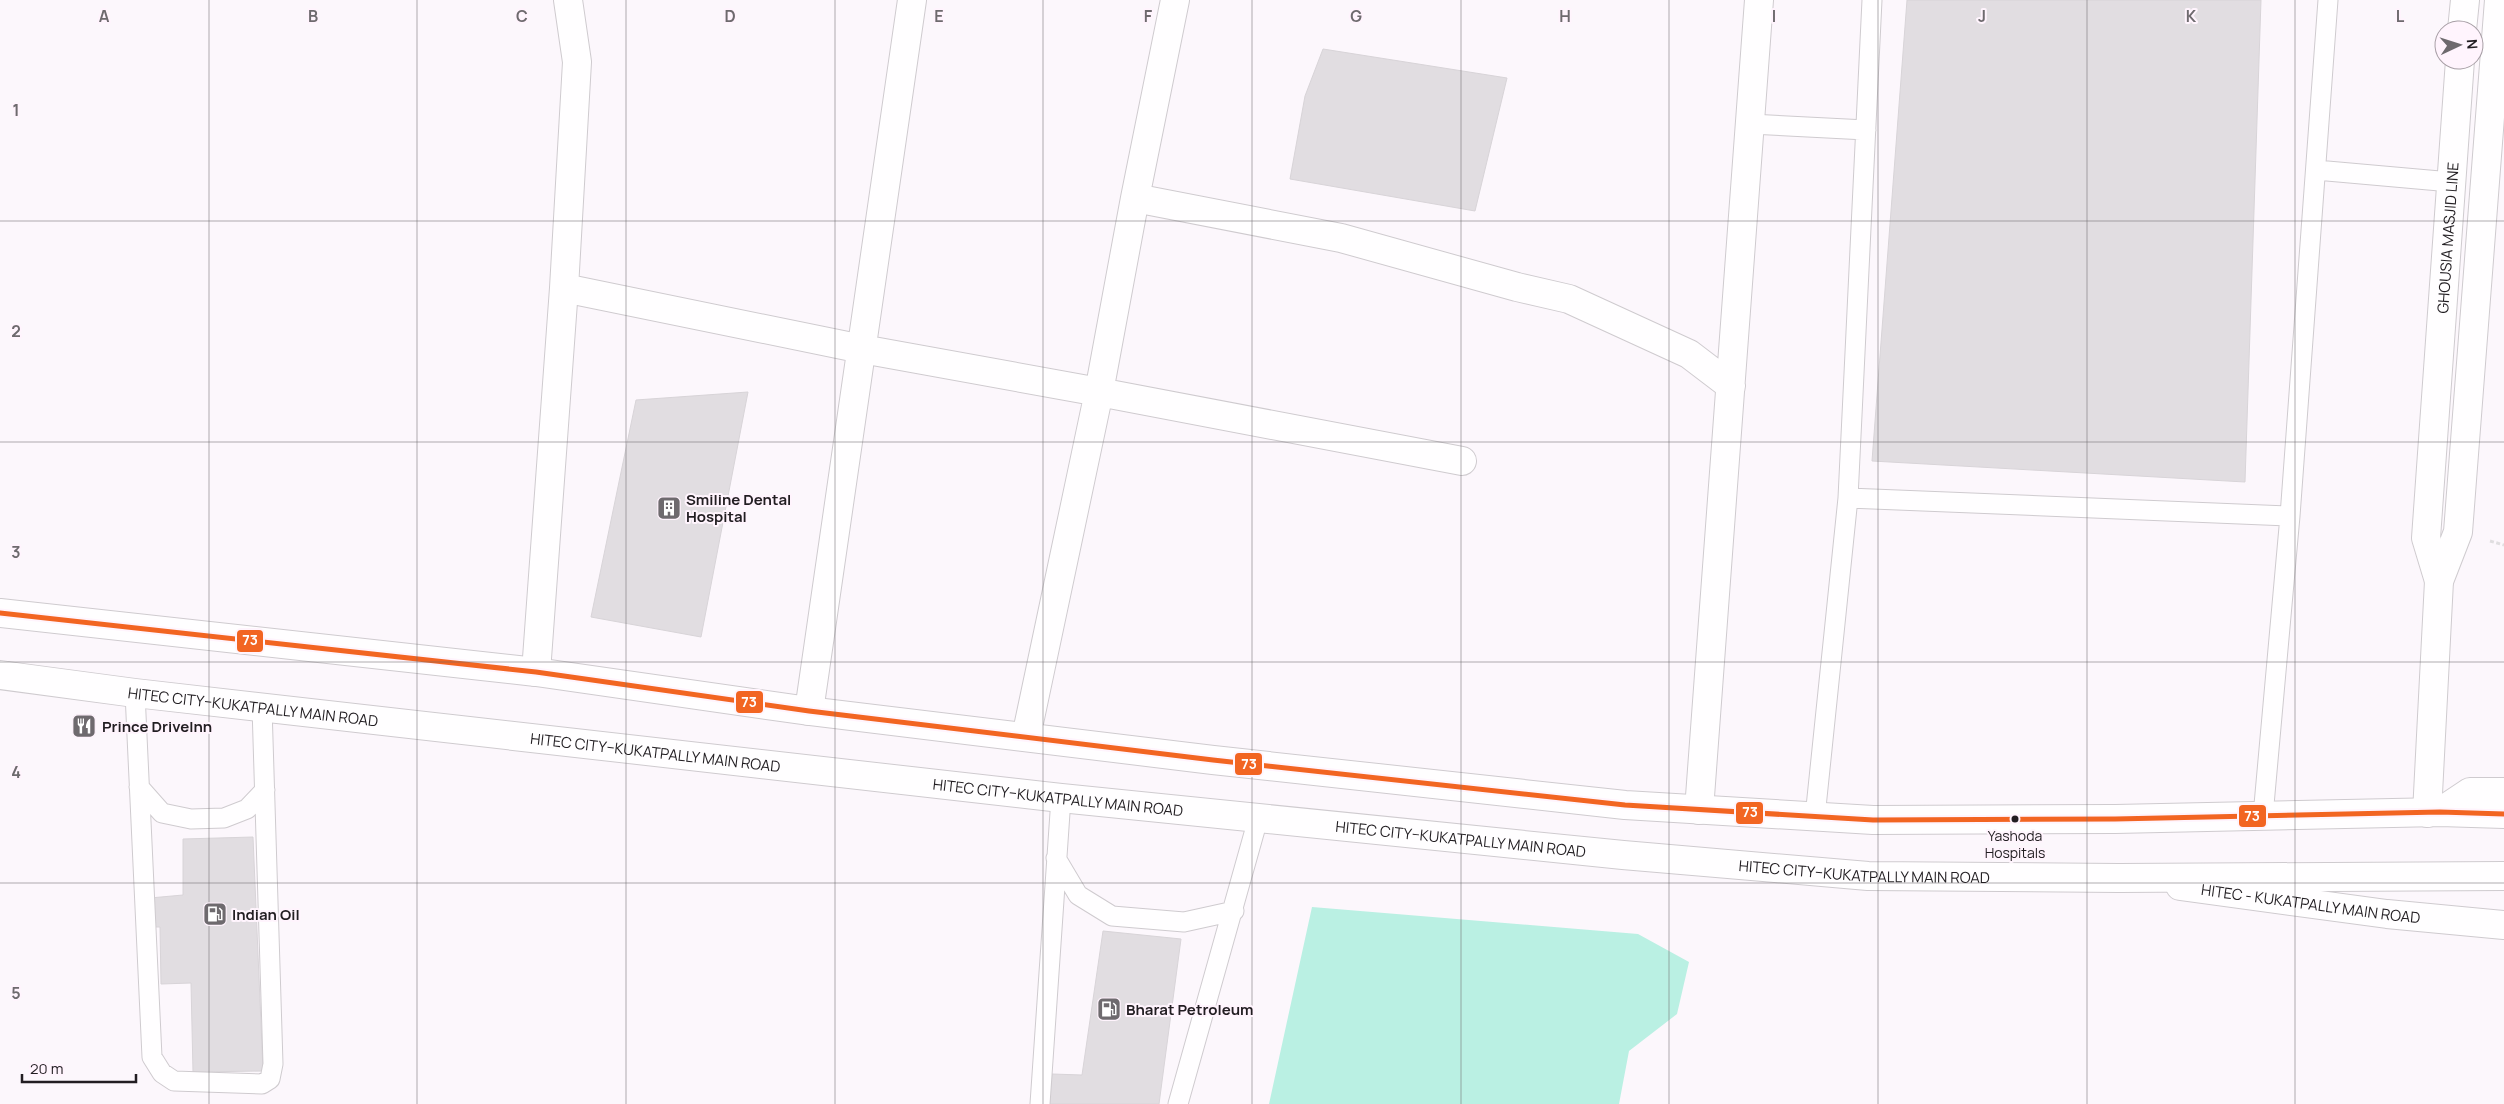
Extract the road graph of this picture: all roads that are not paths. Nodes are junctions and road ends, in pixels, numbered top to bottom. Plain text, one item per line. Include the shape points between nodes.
1 (568, 0) edge
2 (912, 0) edge
3 (1175, 0) edge
4 (1759, 0) edge
5 (1872, 0) edge
6 (2328, 0) edge
7 (2465, 0) edge
8 (2499, 0) edge
9 (2463, 20) edge
10 (2459, 70) edge
11 (1750, 124) junction
12 (1866, 130) junction
13 (2316, 170) junction
14 (2451, 182) junction
15 (1135, 198) junction
16 (564, 288) junction
17 (862, 349) junction
18 (1731, 386) junction
19 (1099, 392) junction
20 (1462, 461) dead end
21 (1848, 498) junction
22 (2290, 516) junction
23 (2439, 581) junction
24 (0, 613) edge
25 (536, 672) junction
26 (0, 675) edge
27 (134, 693) junction
28 (262, 707) junction
29 (810, 711) junction
30 (1026, 737) junction
31 (139, 787) junction
32 (265, 790) junction
33 (2504, 792) edge
34 (1061, 798) junction
35 (1699, 810) junction
36 (2433, 812) junction
37 (2504, 814) edge
38 (2263, 816) junction
39 (1815, 817) junction
40 (1258, 819) junction
41 (1056, 858) junction
42 (2504, 876) edge
43 (2119, 878) junction
44 (1234, 910) junction
45 (2504, 925) edge
46 (1040, 1104) edge
47 (1178, 1104) edge

1 - 16 street via 576,62
2 - 17 street
3 - 15 street
4 - 11 street
5 - 12 lane
6 - 13 lane
7 - 9 street
8 - 23 street via 2458,532
10 - 14 street, GHOUSIA MASJID LINE
11 - 12 lane
11 - 18 street
12 - 21 lane
13 - 14 lane
13 - 22 lane
14 - 23 street, GHOUSIA MASJID LINE via 2426,538
15 - 18 street via 1341,238 1569,299 1689,354
15 - 19 street
16 - 17 street
16 - 25 street
17 - 19 street
17 - 29 street
18 - 35 street
19 - 20 street
19 - 30 street
21 - 22 lane
21 - 39 lane
22 - 38 lane
23 - 36 street
24 - 25 street
25 - 29 street
26 - 27 street, HITEC CITY–KUKATPALLY MAIN ROAD
27 - 28 street, HITEC CITY–KUKATPALLY MAIN ROAD
27 - 31 lane
28 - 32 lane
28 - 34 street, HITEC CITY–KUKATPALLY MAIN ROAD
29 - 30 street
30 - 35 street via 1615,804
31 - 32 lane via 162,813 191,819 224,818 247,809
31 - 32 lane via 152,1057 162,1073 174,1081 262,1084 270,1078 273,1064
33 - 36 street via 2470,792
34 - 40 street, HITEC CITY–KUKATPALLY MAIN ROAD
34 - 41 lane
35 - 39 street
36 - 37 street
36 - 38 street
38 - 39 street via 1873,820
40 - 43 street, HITEC CITY–KUKATPALLY MAIN ROAD via 1868,876
40 - 44 lane
41 - 44 lane via 1078,895 1112,916 1184,922
41 - 46 lane
42 - 43 street
43 - 45 street, HITEC - KUKATPALLY MAIN ROAD via 2387,914
44 - 47 lane

